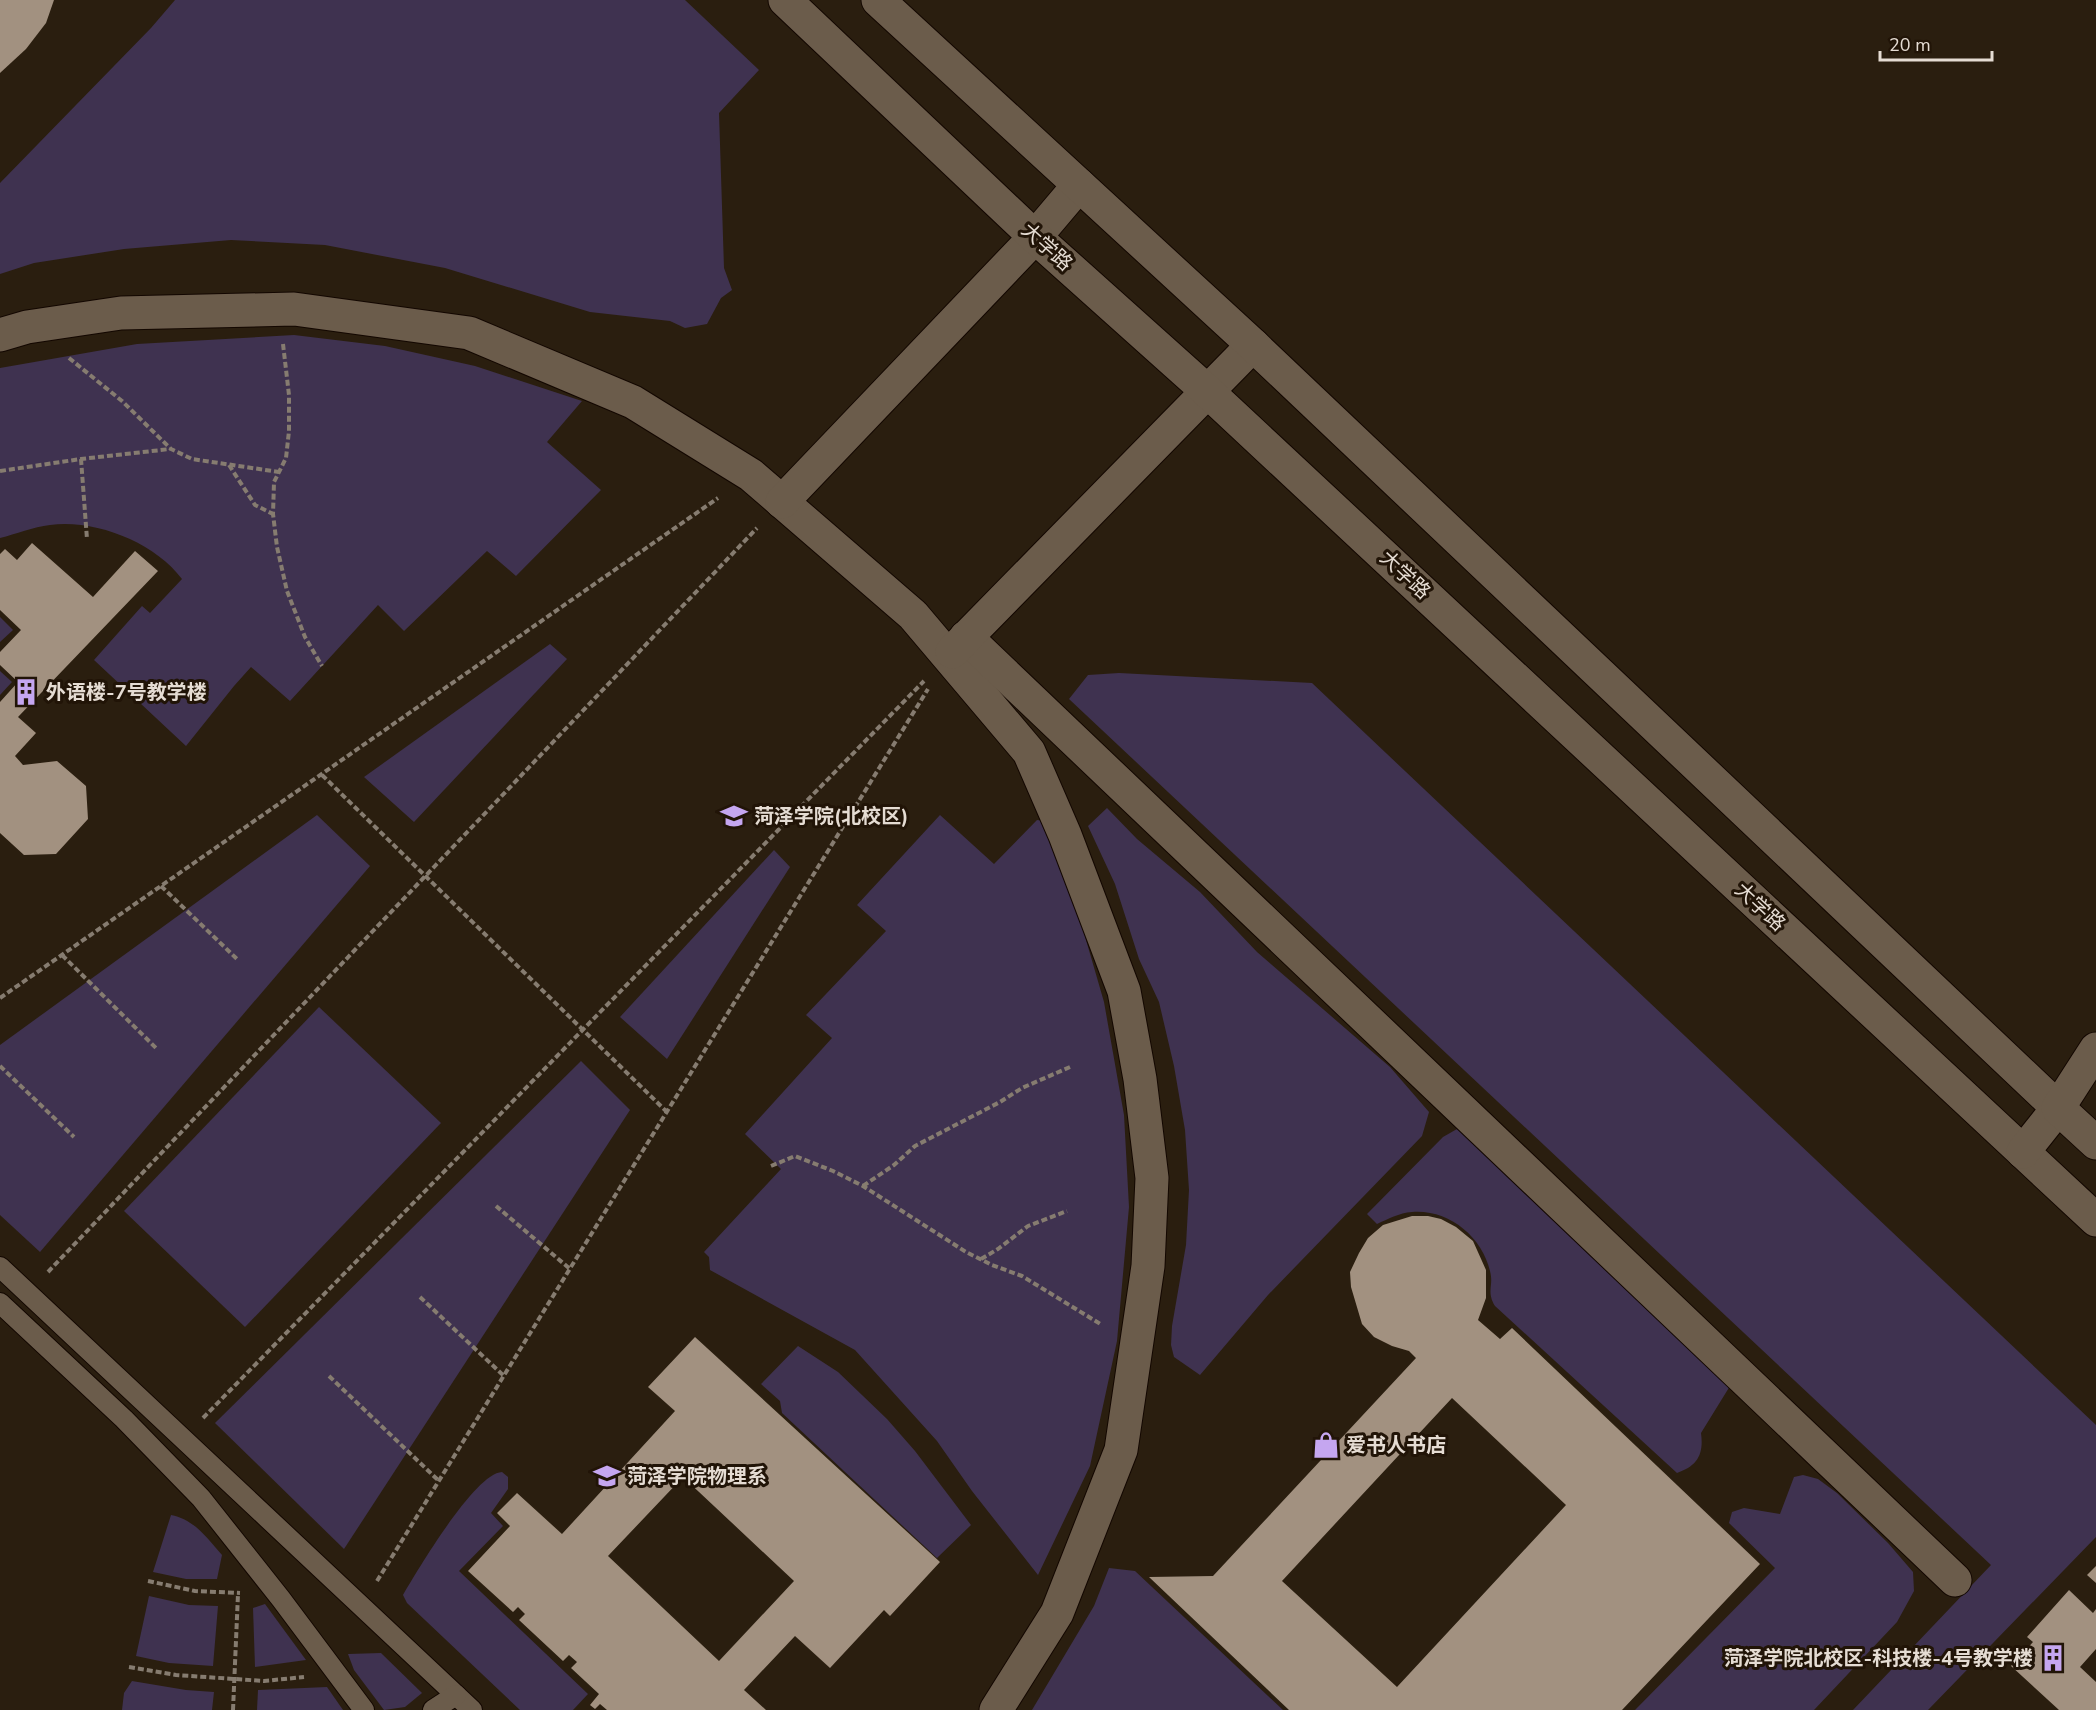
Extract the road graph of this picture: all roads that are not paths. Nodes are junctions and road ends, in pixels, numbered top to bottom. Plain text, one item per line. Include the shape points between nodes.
1 (785, 0) edge
2 (878, 0) edge
3 (1079, 185) junction
4 (1035, 237) junction
5 (0, 335) edge
6 (1253, 345) junction
7 (1207, 391) junction
8 (782, 502) junction
9 (957, 647) junction
10 (2096, 1049) edge
11 (2058, 1108) junction
12 (2096, 1143) edge
13 (2023, 1152) junction
14 (2096, 1220) edge
15 (0, 1267) edge
16 (0, 1303) edge
17 (1955, 1580) dead end
18 (456, 1695) junction
19 (364, 1710) edge
20 (434, 1710) edge
21 (472, 1710) edge
22 (996, 1710) edge

1 - 4 street, 大学路
2 - 3 street
3 - 4 street
3 - 6 street
4 - 7 street, 大学路
4 - 8 street
5 - 8 street via 121,313 294,309 469,333 633,402 751,475
6 - 7 street
6 - 11 street
7 - 9 street
7 - 13 street, 大学路
8 - 9 street via 913,615
9 - 17 street
9 - 22 street via 1029,752 1124,991 1152,1178 1148,1266 1121,1450 1057,1613
10 - 11 street
11 - 12 street
11 - 13 street
13 - 14 street, 大学路
15 - 18 lane
16 - 19 lane via 124,1419 201,1498
18 - 20 lane
18 - 21 lane

